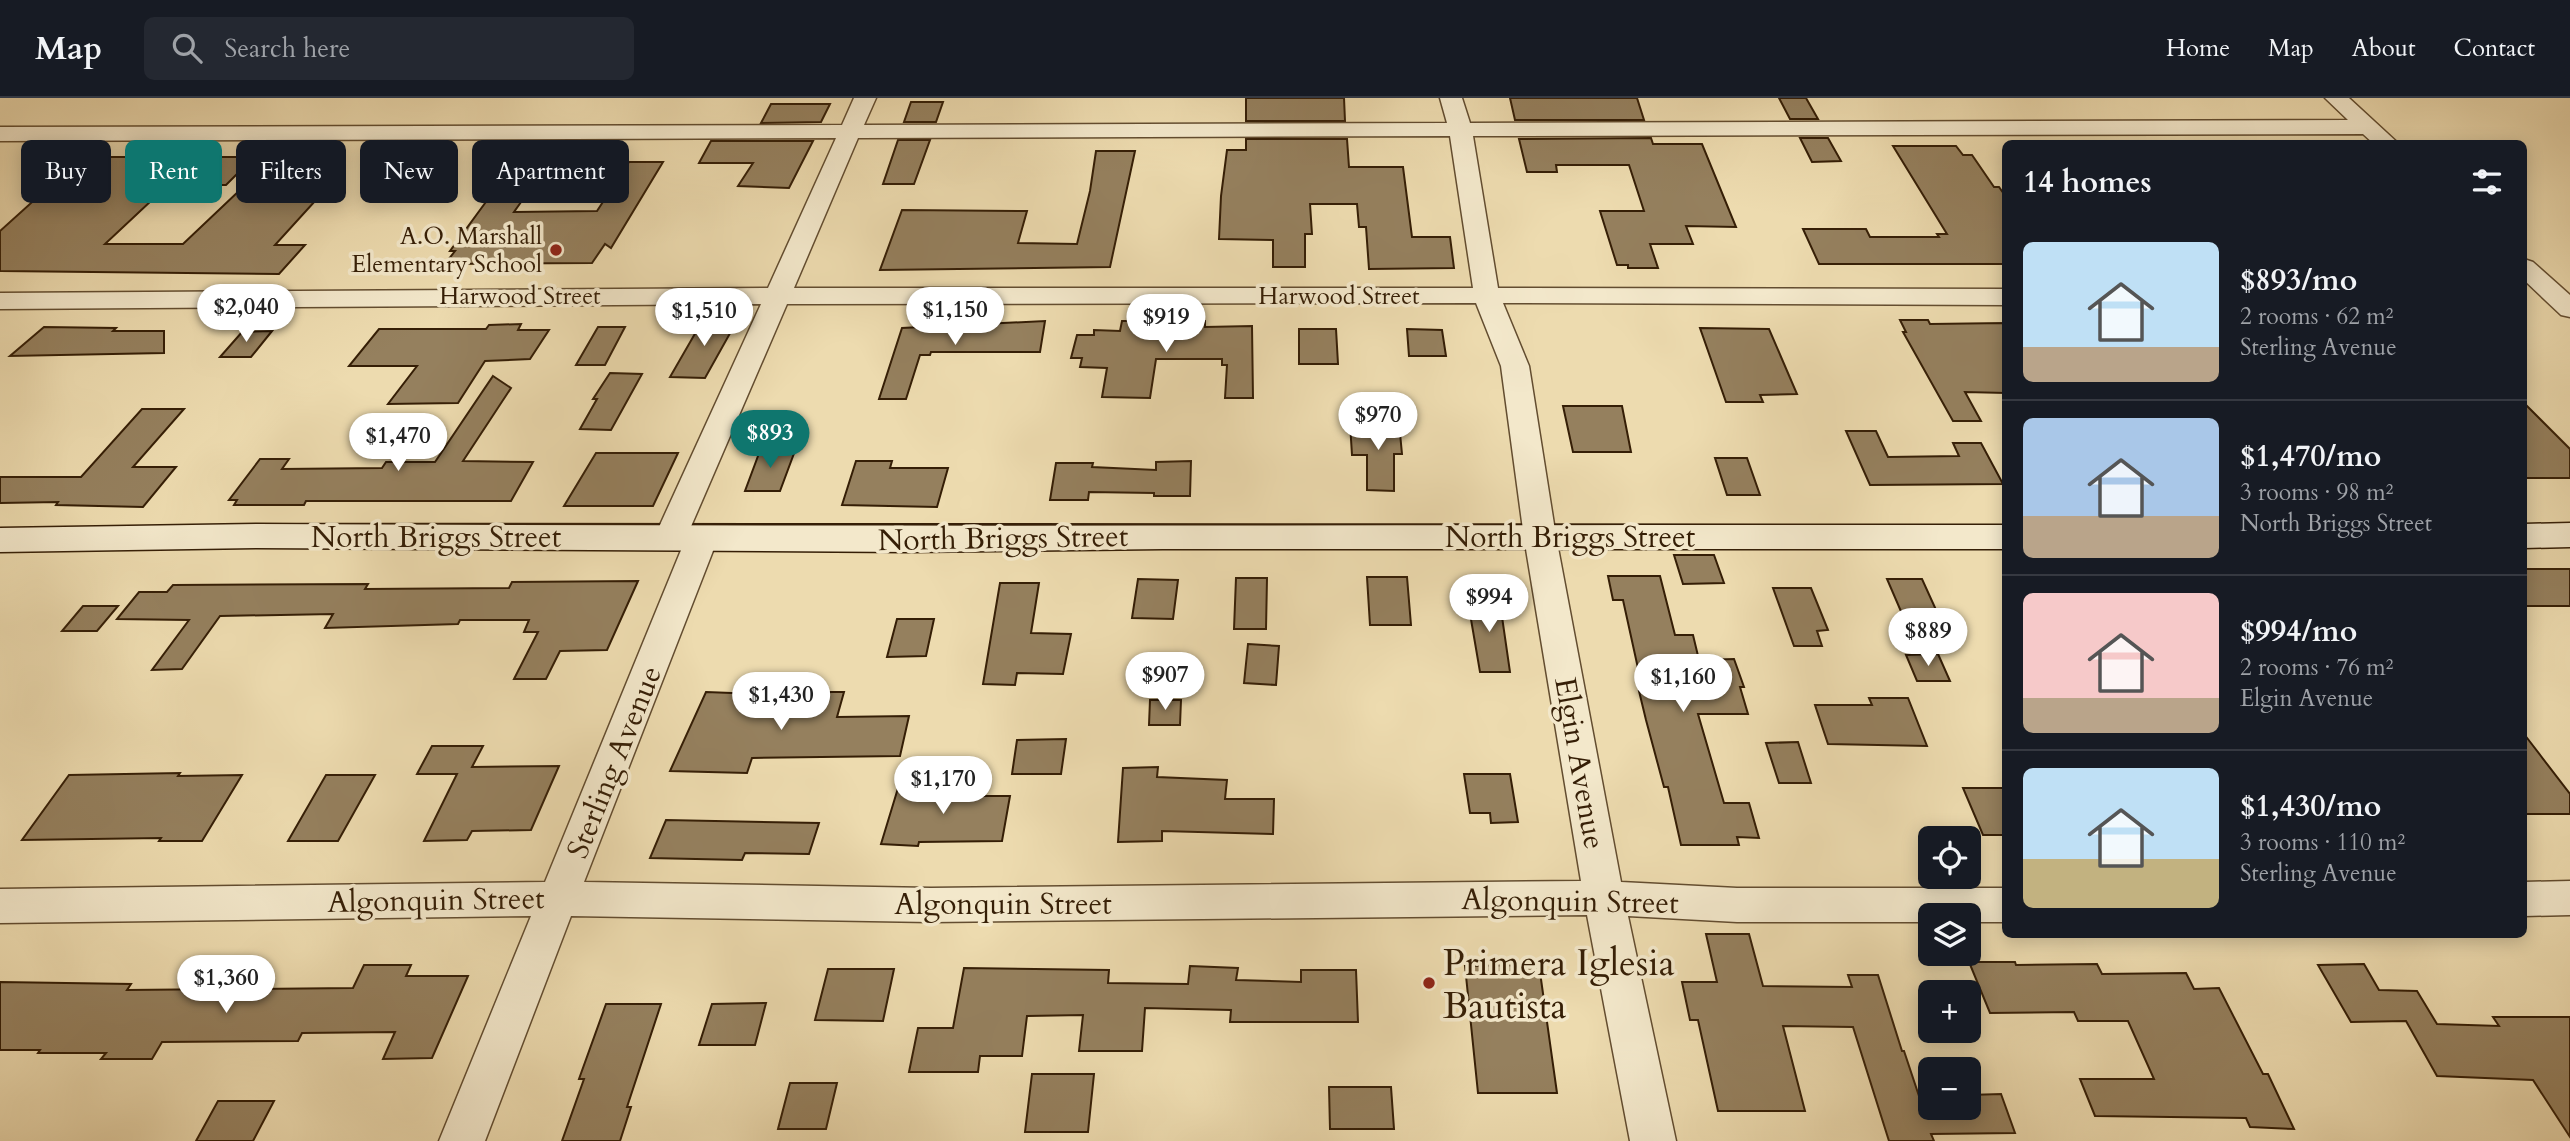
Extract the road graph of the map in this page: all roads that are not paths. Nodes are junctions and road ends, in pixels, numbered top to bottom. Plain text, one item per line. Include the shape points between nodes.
1 (865, 98) edge
2 (1451, 98) edge
3 (2336, 98) edge
4 (2369, 127) junction
5 (1460, 128) junction
6 (851, 131) junction
7 (0, 134) edge
8 (2384, 140) edge
9 (2527, 270) edge
10 (777, 296) junction
11 (1487, 297) junction
12 (2002, 297) edge
13 (2527, 297) edge
14 (0, 302) edge
15 (2563, 303) edge
16 (2527, 536) edge
17 (2570, 536) edge
18 (1540, 537) junction
19 (2002, 537) edge
20 (686, 538) junction
21 (0, 540) edge
22 (560, 898) junction
23 (1604, 898) junction
24 (2527, 898) edge
25 (2570, 898) edge
26 (2002, 905) edge
27 (0, 906) edge
28 (462, 1141) edge
29 (1653, 1141) edge

1 - 6 street, Sterling Avenue
2 - 5 street, Elgin Avenue
3 - 4 street
4 - 5 street
4 - 8 street
5 - 6 street
5 - 11 street, Elgin Avenue
6 - 7 street
6 - 10 street, Sterling Avenue
9 - 15 street
10 - 11 street, Harwood Street
10 - 14 street, Harwood Street
10 - 20 street, Sterling Avenue
11 - 12 street, Harwood Street
11 - 18 street, Elgin Avenue via 1515,366
13 - 15 street
16 - 17 street
18 - 19 street, North Briggs Street
18 - 20 street, North Briggs Street
18 - 23 street, Elgin Avenue
20 - 21 street, North Briggs Street
20 - 22 street, Sterling Avenue
22 - 23 street, Algonquin Street via 931,905
22 - 27 street, Algonquin Street
22 - 28 street, Sterling Avenue
23 - 26 street, Algonquin Street via 1789,905
23 - 29 street, Elgin Avenue
24 - 25 street

